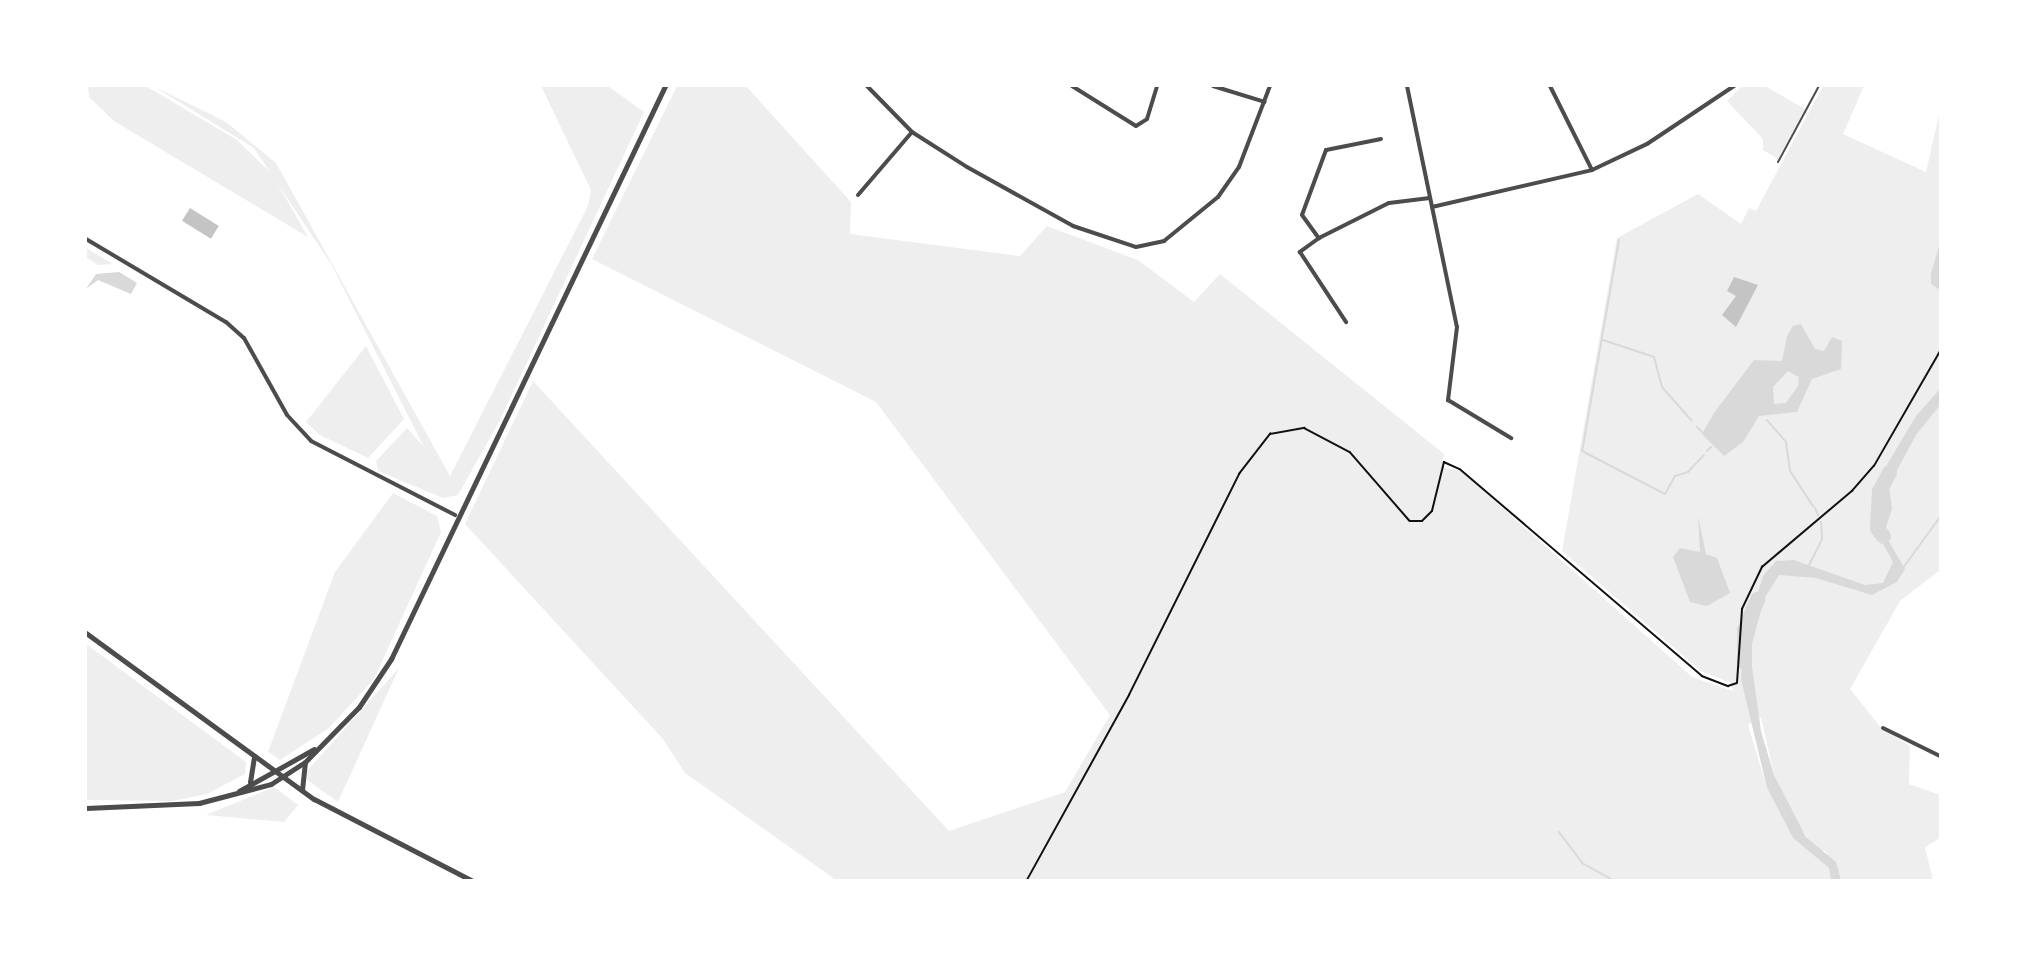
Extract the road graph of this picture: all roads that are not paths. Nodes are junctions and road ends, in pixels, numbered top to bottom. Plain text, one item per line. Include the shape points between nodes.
1 (665, 86) edge
2 (867, 86) edge
3 (1072, 86) edge
4 (1157, 86) edge
5 (1213, 86) edge
6 (1270, 86) edge
7 (1407, 86) edge
8 (1557, 86) edge
9 (1734, 86) edge
10 (1819, 86) edge
11 (1551, 87) edge
12 (1265, 102) junction
13 (912, 132) junction
14 (1381, 139) dead end
15 (1778, 162) dead end
16 (1592, 170) junction
17 (858, 195) dead end
18 (1430, 198) junction
19 (1432, 207) junction
20 (1319, 238) junction
21 (86, 239) edge
22 (1346, 322) dead end
23 (1511, 438) dead end
24 (455, 515) junction
25 (86, 633) edge
26 (1883, 729) dead end
27 (315, 748) junction
28 (254, 756) junction
29 (1941, 756) edge
30 (304, 762) junction
31 (274, 771) junction
32 (284, 778) junction
33 (250, 782) junction
34 (302, 790) junction
35 (237, 792) junction
36 (86, 808) edge
37 (471, 880) edge

1 - 24 street
2 - 13 street
3 - 4 street via 1131,125 1141,125
5 - 12 street
6 - 12 street
7 - 18 street
8 - 11 street
9 - 16 street via 1647,144
10 - 15 lane
11 - 16 street
12 - 13 street via 1239,167 1207,207 1155,245 1116,242 1073,226
13 - 17 street
14 - 20 street via 1326,150 1302,215
16 - 19 street
18 - 19 street
18 - 20 street via 1389,203
19 - 23 street via 1457,327 1448,400
20 - 22 street via 1300,252
21 - 24 street via 226,322 244,339 287,415 311,441
24 - 27 street via 378,682
25 - 28 street
26 - 29 street
27 - 30 street
27 - 31 street
28 - 31 street
28 - 33 street
30 - 32 street
30 - 34 street
31 - 32 street
31 - 33 street
32 - 34 street
32 - 35 street
33 - 35 street
34 - 37 street
35 - 36 street via 170,807

